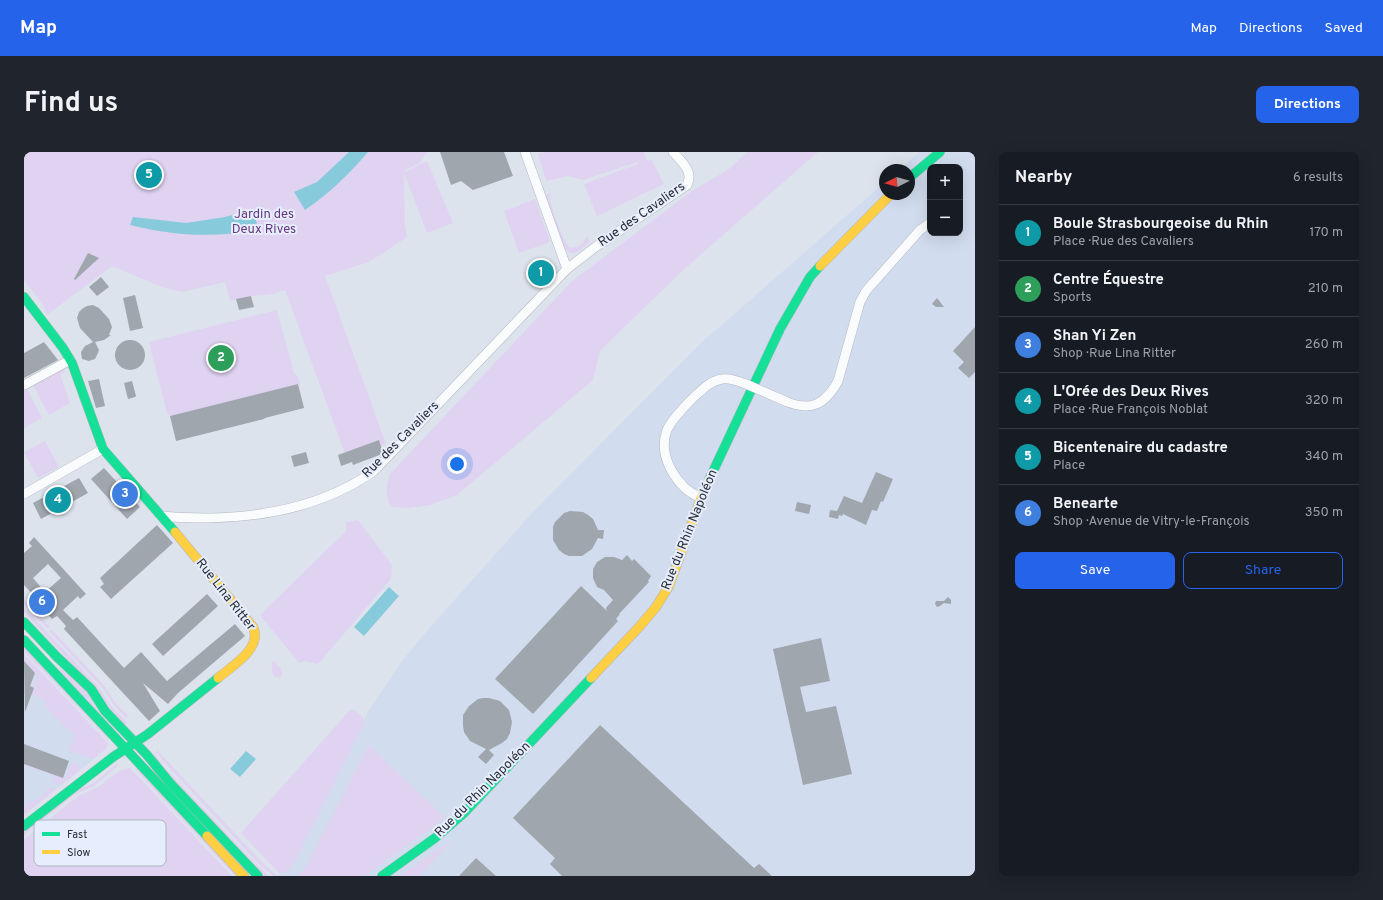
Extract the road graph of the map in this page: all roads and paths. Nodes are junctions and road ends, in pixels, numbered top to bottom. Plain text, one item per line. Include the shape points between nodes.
1 (526, 152) edge
2 (674, 152) edge
3 (940, 152) edge
4 (915, 173) edge
5 (885, 200) edge
6 (927, 225) edge
7 (567, 269) junction
8 (24, 297) edge
9 (70, 360) junction
10 (24, 385) edge
11 (104, 449) junction
12 (24, 494) edge
13 (701, 498) junction
14 (162, 516) junction
15 (24, 622) edge
16 (24, 640) edge
17 (136, 743) junction
18 (126, 749) junction
19 (24, 826) edge
20 (244, 876) edge
21 (258, 876) edge
22 (382, 876) edge

1 - 7 street
2 - 7 street, Rue des Cavaliers via 688,170 687,185
3 - 4 main road
5 - 13 main road, Rue du Rhin Napoléon via 810,277 795,301
6 - 13 street, bridge via 866,291 860,302 838,381 822,401 810,406 795,406 746,384 728,379 710,384 685,406 668,429 664,445 670,468 678,480
7 - 14 street, Rue des Cavaliers via 382,464 359,482 315,501 258,515 226,518
8 - 9 main road, Rue Lina Ritter
9 - 10 street
9 - 11 main road, Rue Lina Ritter
11 - 12 street
11 - 14 main road, Rue Lina Ritter
13 - 22 main road, Rue du Rhin Napoléon via 669,586 640,626 445,831
14 - 17 main road, Rue Lina Ritter via 253,627 256,638 253,647 188,703
15 - 17 main road via 91,689 105,711
16 - 18 main road
17 - 18 main road, Rue Lina Ritter
17 - 21 main road
18 - 19 main road, Rue Lina Ritter
18 - 20 main road

